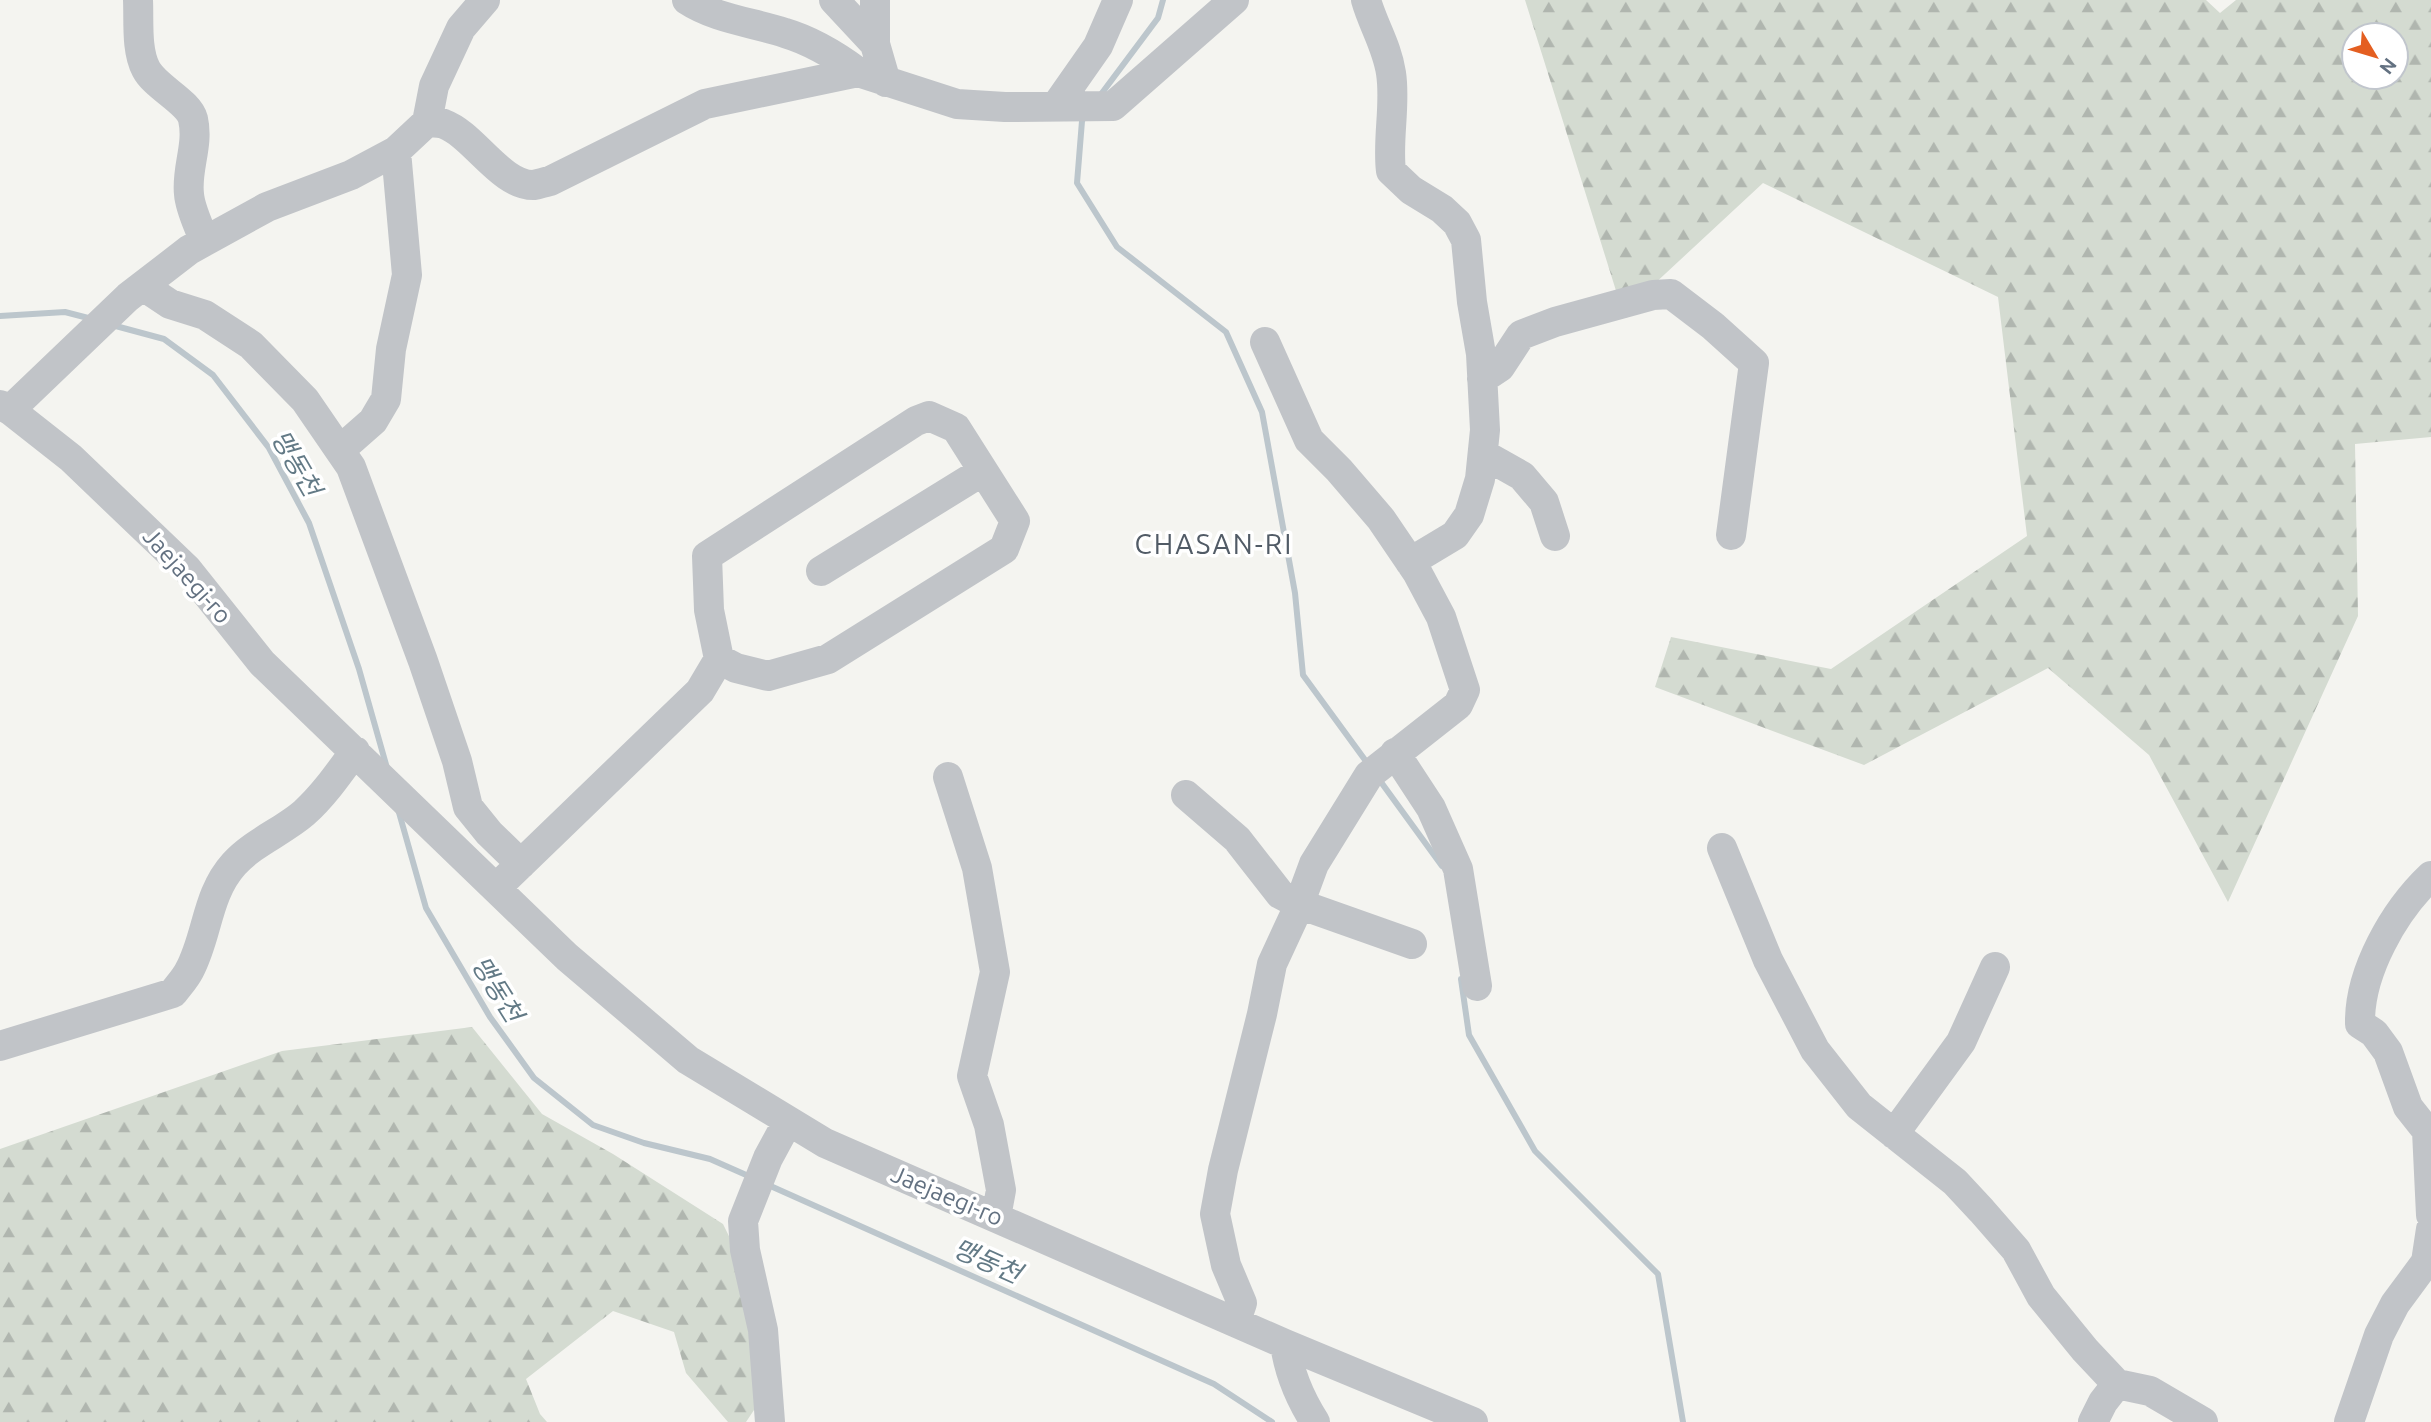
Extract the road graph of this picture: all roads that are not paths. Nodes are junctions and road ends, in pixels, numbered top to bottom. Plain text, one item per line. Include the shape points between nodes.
1 (138, 0) edge
2 (485, 0) edge
3 (687, 0) edge
4 (834, 0) edge
5 (875, 0) edge
6 (1118, 0) edge
7 (1234, 0) edge
8 (1366, 0) edge
9 (875, 44) junction
10 (858, 72) junction
11 (886, 82) junction
12 (1066, 107) junction
13 (427, 122) junction
14 (396, 151) junction
15 (204, 240) junction
16 (135, 292) junction
17 (1265, 342) dead end
18 (1482, 379) junction
19 (5, 407) edge
20 (340, 450) junction
21 (1483, 454) junction
22 (983, 471) junction
23 (1731, 535) dead end
24 (1555, 536) dead end
25 (1410, 562) junction
26 (821, 571) dead end
27 (719, 659) junction
28 (359, 755) junction
29 (1383, 763) junction
30 (948, 777) dead end
31 (1186, 795) dead end
32 (1722, 848) dead end
33 (521, 864) junction
34 (2431, 876) edge
35 (489, 881) junction
36 (1299, 904) junction
37 (1412, 944) dead end
38 (1995, 967) dead end
39 (1476, 986) dead end
40 (0, 1046) edge
41 (788, 1121) junction
42 (1894, 1134) junction
43 (2431, 1215) edge
44 (996, 1217) junction
45 (2431, 1229) edge
46 (1226, 1265) junction
47 (1184, 1298) junction
48 (1236, 1321) junction
49 (1285, 1344) junction
50 (2118, 1384) junction
51 (770, 1422) edge
52 (1315, 1422) edge
53 (1473, 1422) edge
54 (2093, 1422) edge
55 (2203, 1422) edge
56 (2349, 1422) edge

1 - 15 street via 146,69 192,116 196,136 189,196
2 - 13 street via 461,28 450,51 434,86
3 - 10 street via 703,10 788,33 833,52
4 - 9 street
5 - 9 street
6 - 12 street
7 - 12 street via 1113,106
8 - 18 street via 1391,75 1391,171 1442,209 1466,240
9 - 11 street
10 - 11 street
10 - 13 street via 705,104 534,185 504,172 443,124
11 - 12 street via 957,104
13 - 14 street
14 - 15 street
14 - 20 street via 407,275 386,399 373,421
15 - 16 street
16 - 19 street via 72,353
16 - 20 street via 205,316 251,345 305,400
17 - 25 street via 1309,440 1381,519
18 - 21 street
18 - 23 street via 1500,367 1521,335 1653,295 1671,294 1754,363
19 - 28 street, Jaejaegi-ro via 71,458 187,569 262,663
20 - 33 street via 351,467 423,661 468,807
21 - 24 street via 1522,476 1544,502
21 - 25 street via 1469,515 1455,535
22 - 26 street
22 - 27 street via 1015,521 1004,549 828,659 768,676
22 - 27 street via 956,428 929,416 707,556 709,610
25 - 29 street via 1441,617 1465,690 1458,705
27 - 33 street via 700,691
28 - 35 street, Jaejaegi-ro
28 - 40 street via 303,814 234,864 211,902 188,972 173,993
29 - 36 street via 1314,864
29 - 39 street via 1432,808 1458,869
30 - 44 street via 977,868 995,972 972,1076 989,1125 1001,1191
31 - 36 street via 1237,839 1280,894
32 - 42 street via 1768,960 1815,1050 1859,1106
33 - 35 street
34 - 43 street via 2411,894 2377,953 2360,1003 2360,1024 2374,1033 2388,1052 2408,1107 2427,1131
35 - 41 street, Jaejaegi-ro via 567,957 688,1060
36 - 37 street
36 - 46 street via 1272,964 1223,1170 1216,1213
38 - 42 street via 1961,1042
41 - 44 street, Jaejaegi-ro via 825,1143
41 - 51 street via 743,1221 763,1330
42 - 50 street via 1955,1182 1983,1211 2016,1250 2041,1296
44 - 47 street, Jaejaegi-ro
45 - 56 street via 2426,1262 2379,1335
46 - 47 street via 1209,1283
46 - 48 street via 1242,1303
47 - 48 street, Jaejaegi-ro
48 - 49 street, Jaejaegi-ro
49 - 52 street via 1300,1399
49 - 53 street, Jaejaegi-ro
50 - 54 street
50 - 55 street via 2150,1391

